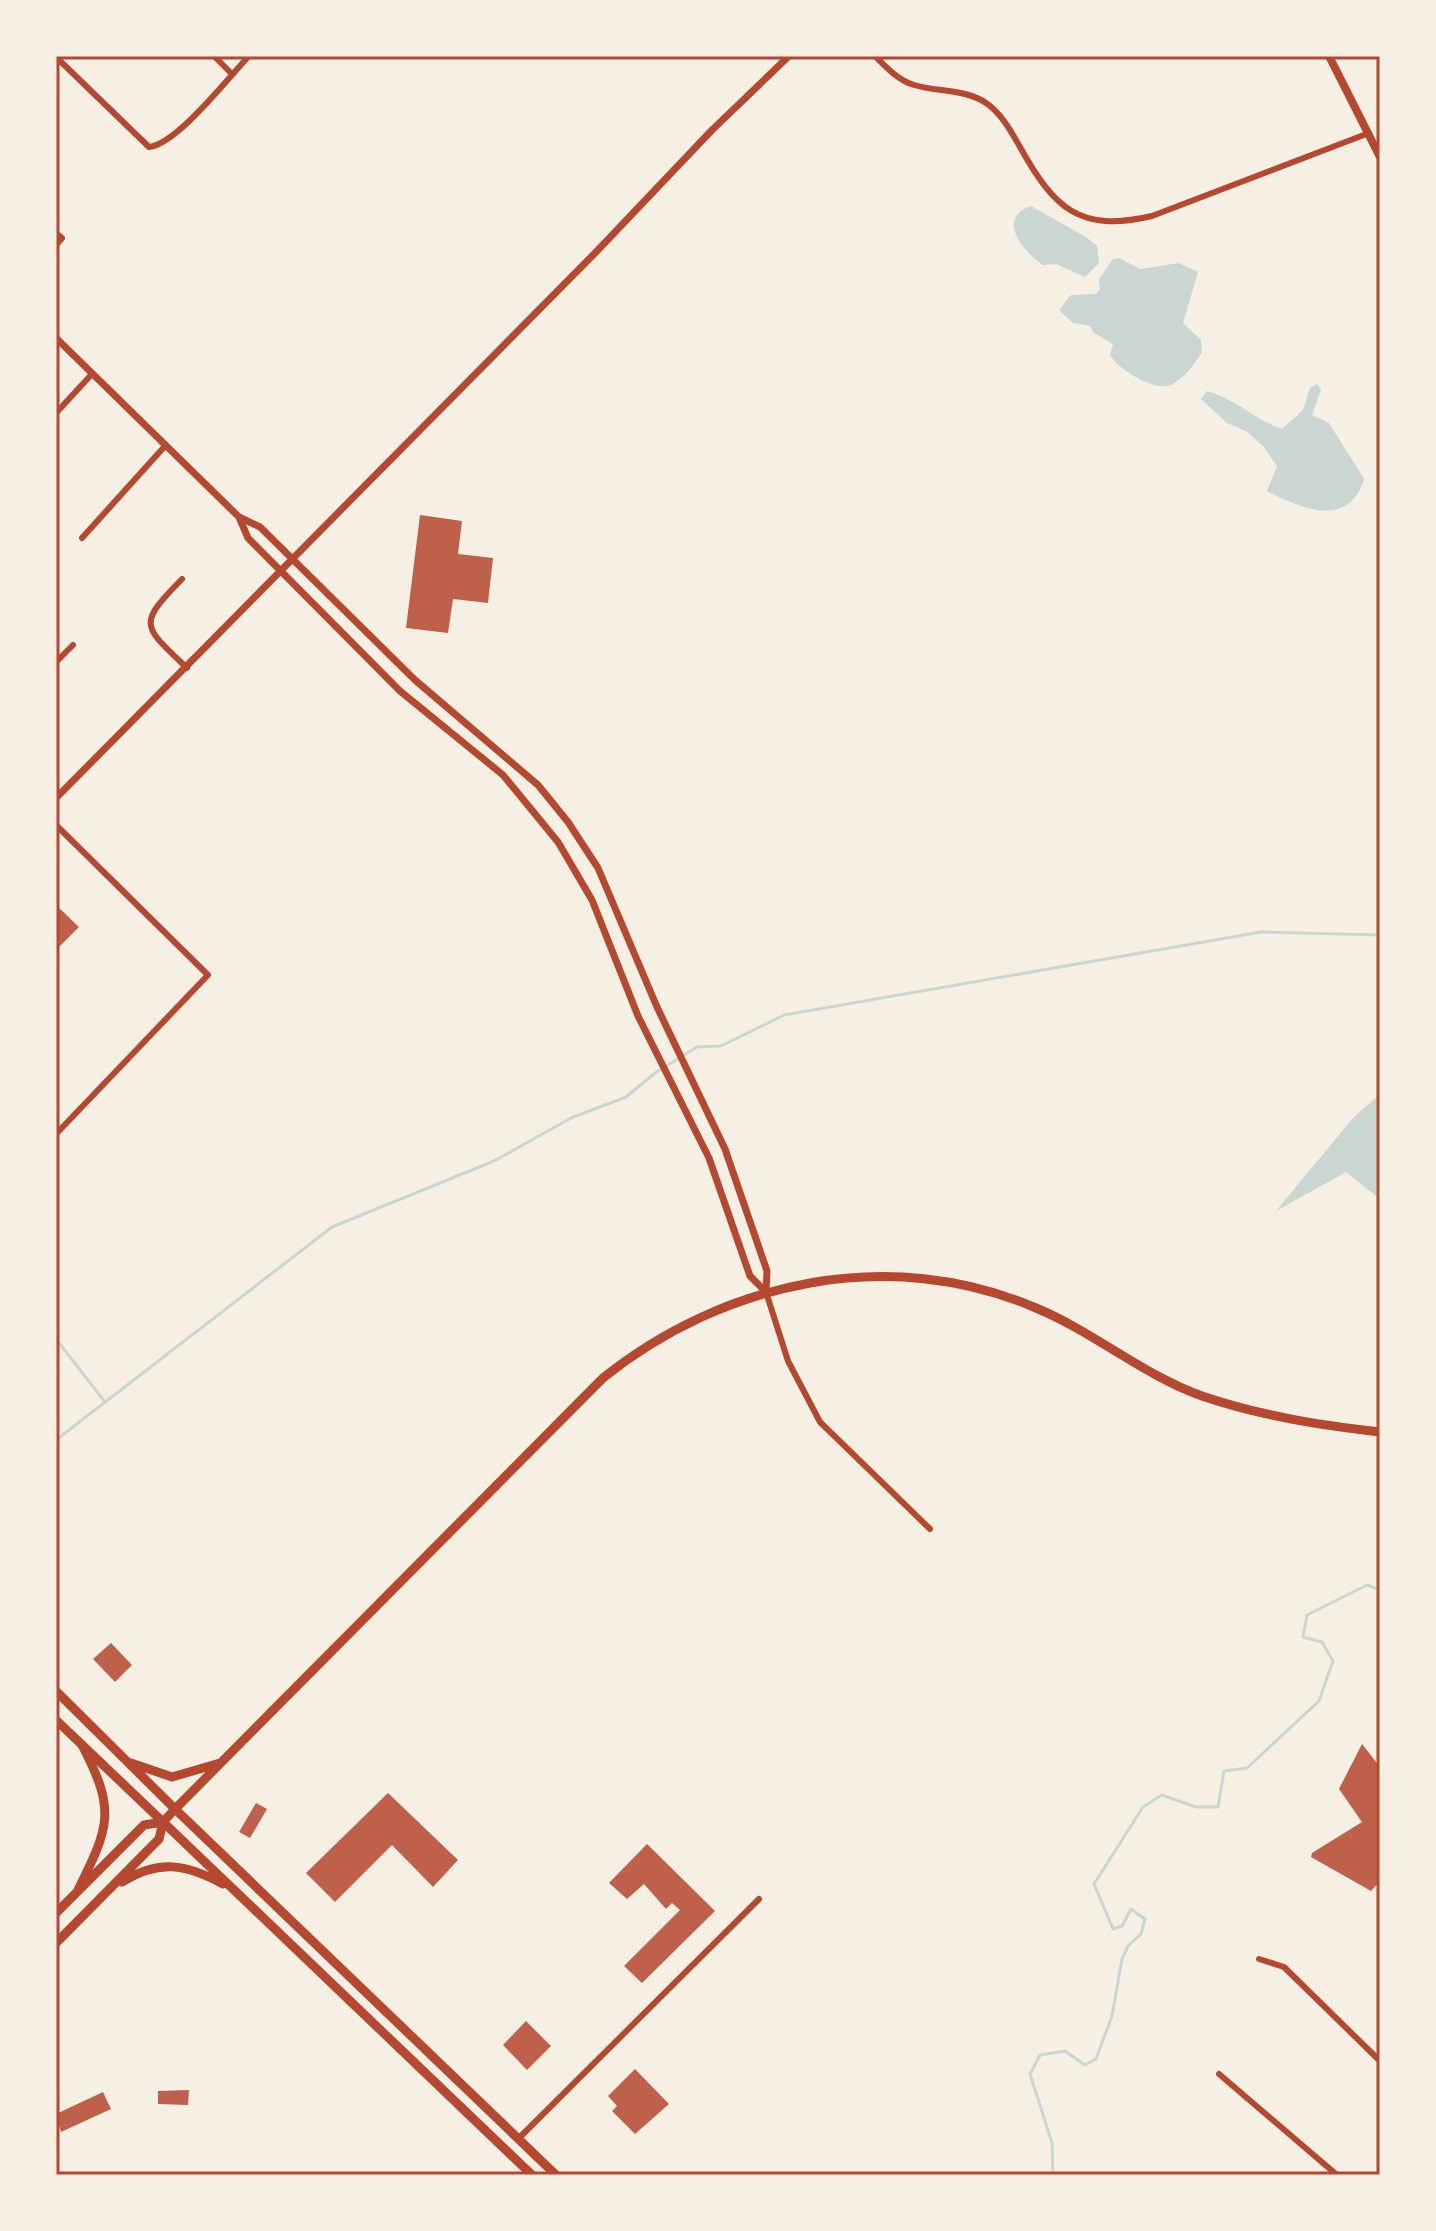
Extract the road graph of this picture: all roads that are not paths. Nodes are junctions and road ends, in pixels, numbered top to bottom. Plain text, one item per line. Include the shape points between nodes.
1 (214, 56) edge
2 (249, 56) edge
3 (789, 56) edge
4 (875, 56) edge
5 (1329, 56) edge
6 (56, 57) edge
7 (232, 74) junction
8 (1369, 132) junction
9 (1380, 157) edge
10 (56, 233) edge
11 (56, 245) edge
12 (56, 338) edge
13 (91, 375) junction
14 (56, 413) edge
15 (165, 446) junction
16 (239, 517) junction
17 (82, 538) dead end
18 (294, 560) junction
19 (282, 572) junction
20 (182, 579) dead end
21 (73, 645) dead end
22 (56, 662) edge
23 (187, 668) junction
24 (56, 798) edge
25 (56, 825) edge
26 (56, 1134) edge
27 (766, 1292) junction
28 (1380, 1432) edge
29 (930, 1529) dead end
30 (56, 1691) edge
31 (56, 1720) edge
32 (82, 1745) junction
33 (126, 1760) junction
34 (223, 1762) junction
35 (175, 1809) junction
36 (163, 1822) junction
37 (109, 1890) junction
38 (236, 1891) junction
39 (77, 1892) junction
40 (759, 1899) dead end
41 (56, 1913) edge
42 (56, 1943) edge
43 (1259, 1959) dead end
44 (1380, 2061) edge
45 (1219, 2074) dead end
46 (518, 2139) junction
47 (532, 2175) edge
48 (556, 2175) edge
49 (1337, 2175) edge

1 - 7 street
2 - 7 street
3 - 18 street
4 - 8 street via 905,81 984,101 998,113 1049,195 1082,217 1100,222 1152,216
5 - 8 main road
6 - 7 street via 149,147 161,145
8 - 9 main road
10 - 11 street via 62,238
12 - 13 street
13 - 14 street
13 - 15 street
15 - 16 street
15 - 17 street
16 - 18 street via 260,527
16 - 19 street via 248,538
18 - 19 street
18 - 27 street via 415,680 543,791 598,868 739,1183 767,1271
19 - 23 street
19 - 27 street via 400,691 503,775 558,842 586,889 638,1016 722,1186 750,1276
20 - 23 street via 153,609 150,622 152,634
21 - 22 street
23 - 24 street
25 - 26 street via 208,975
27 - 28 main road via 854,1277 963,1287 1035,1307 1200,1395 1283,1420
27 - 29 street via 788,1361 820,1422
27 - 34 main road via 667,1332 603,1378
30 - 33 main road
31 - 32 main road
32 - 36 main road
32 - 39 main road via 100,1780 106,1813 101,1842
33 - 34 main road via 171,1777
33 - 35 main road
34 - 35 main road
35 - 36 main road
35 - 46 main road
36 - 37 main road via 159,1839
36 - 38 main road
36 - 39 main road via 144,1825
37 - 38 main road via 143,1870 174,1865
37 - 42 main road
38 - 47 main road
39 - 41 main road
40 - 46 street
43 - 44 street via 1284,1967
45 - 49 street
46 - 48 main road

